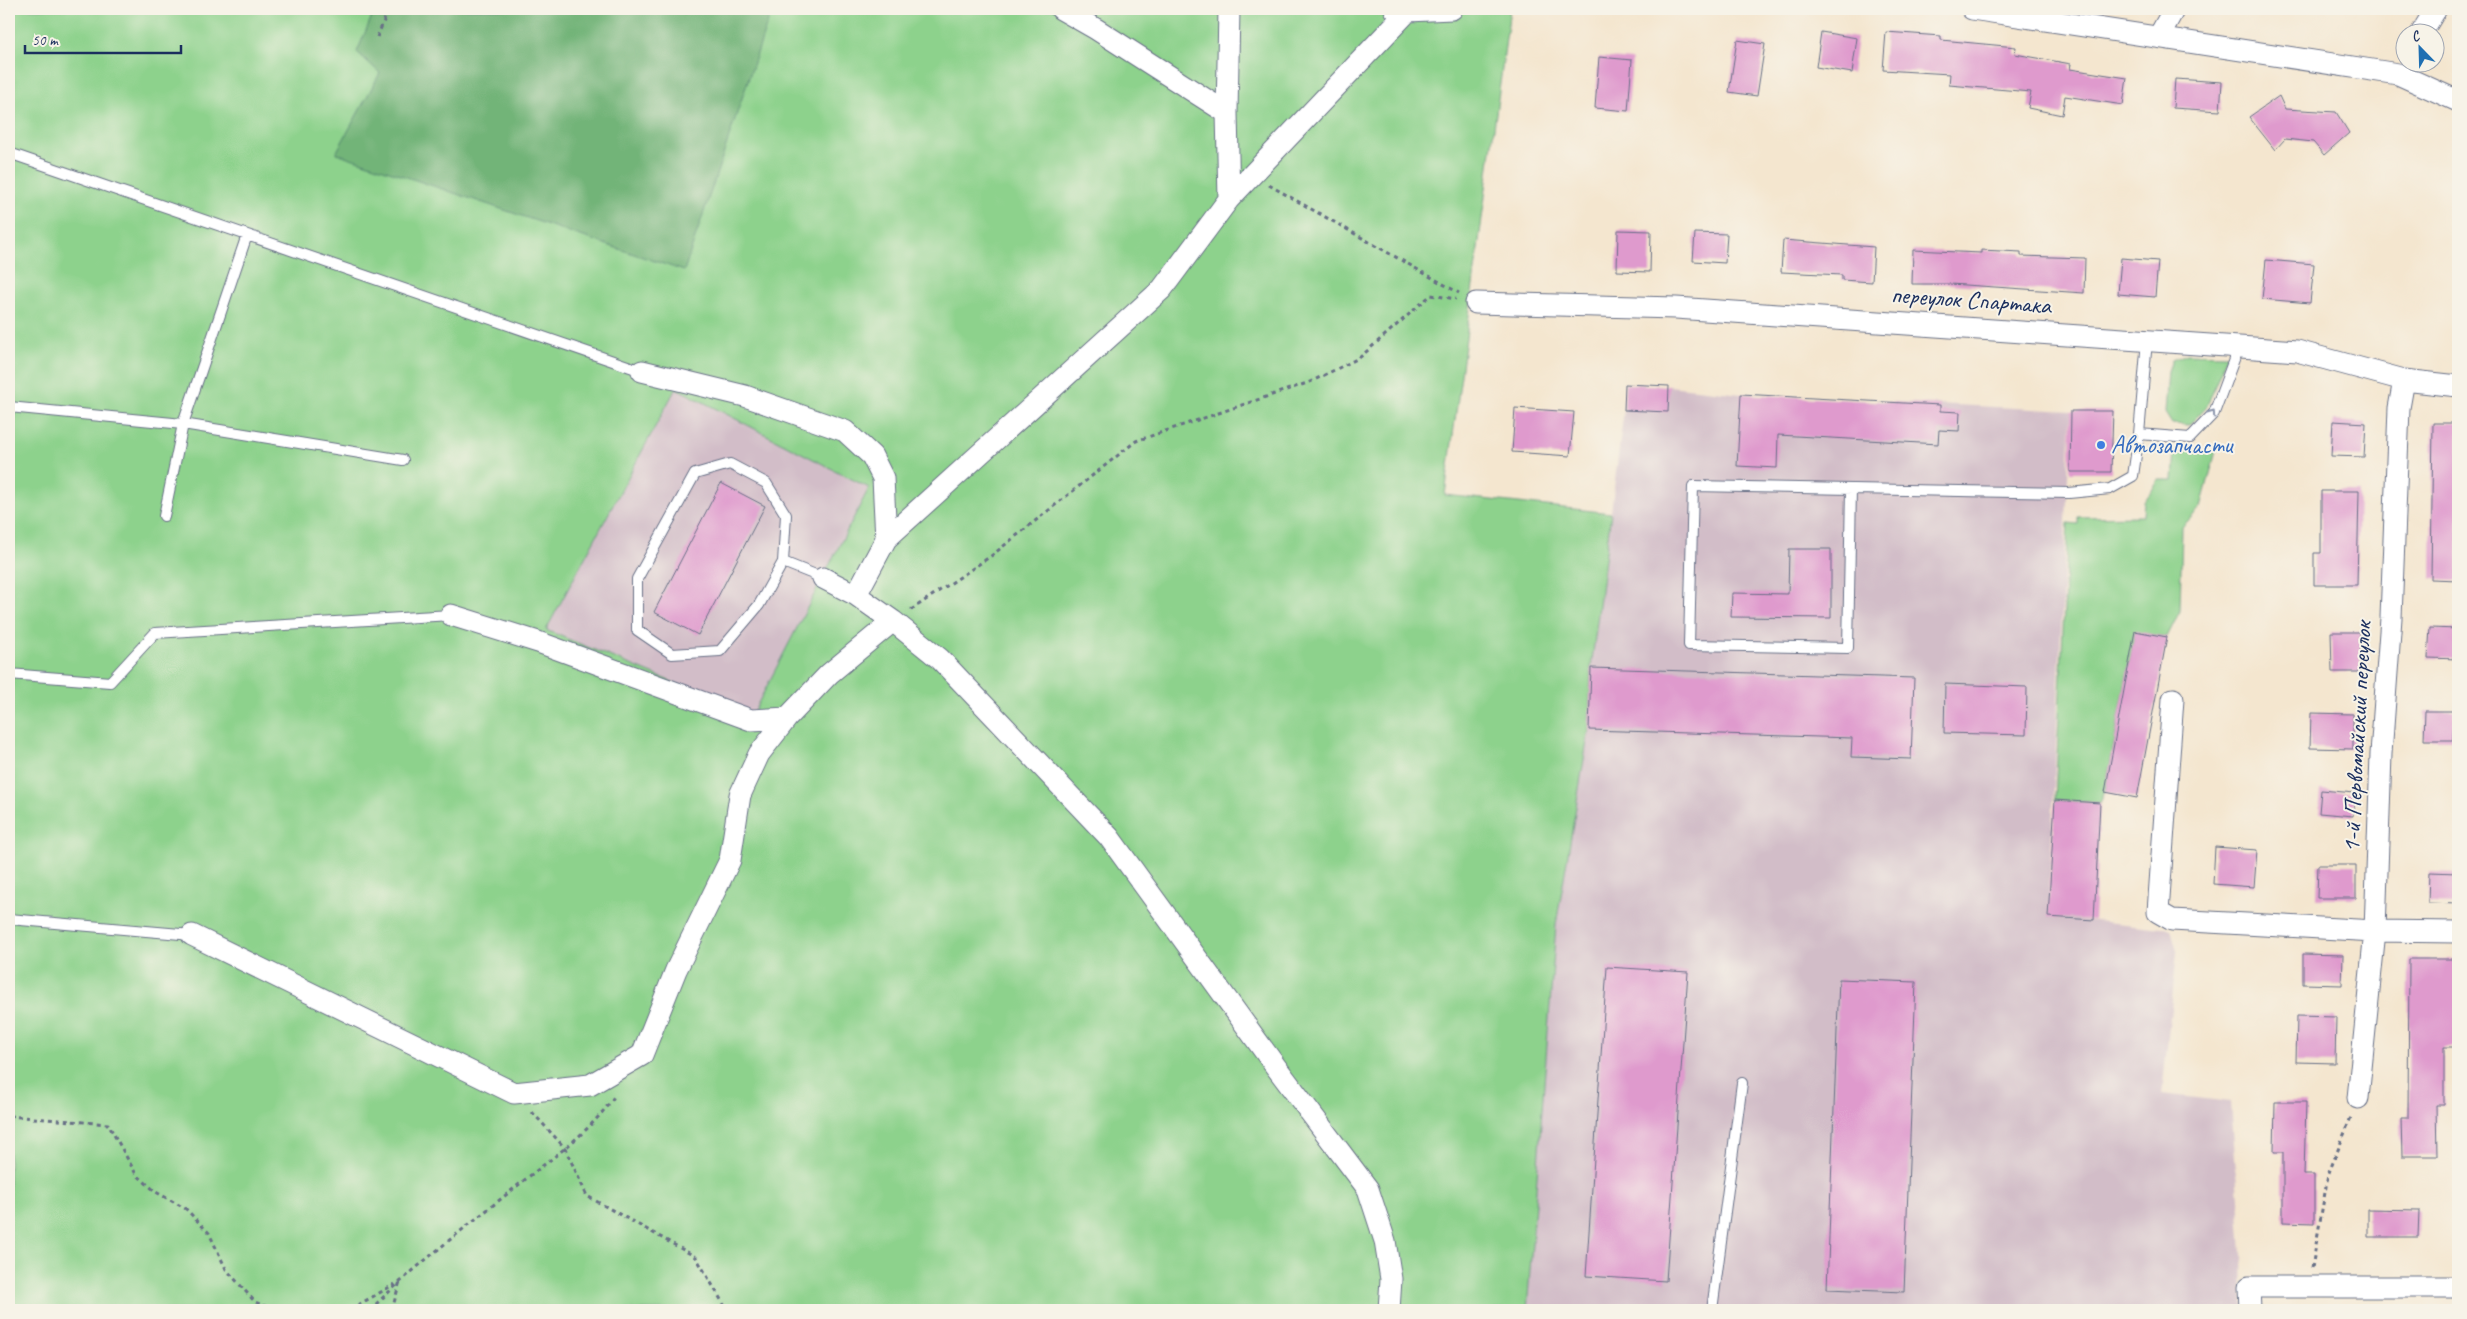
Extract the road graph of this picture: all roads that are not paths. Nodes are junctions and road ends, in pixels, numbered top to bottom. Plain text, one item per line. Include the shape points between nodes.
1 (1061, 9) edge
2 (1229, 9) edge
3 (1452, 9) edge
4 (1972, 9) edge
5 (2174, 9) edge
6 (2436, 9) edge
7 (1401, 10) edge
8 (2428, 22) edge
9 (2159, 36) junction
10 (2394, 67) edge
11 (2408, 72) edge
12 (2458, 102) edge
13 (1227, 113) junction
14 (9, 153) edge
15 (1229, 198) junction
16 (246, 235) junction
17 (1476, 303) road end
18 (2147, 340) junction
19 (2239, 346) junction
20 (642, 371) joint
21 (2404, 380) junction
22 (2458, 386) edge
23 (9, 407) edge
24 (183, 424) junction
25 (2139, 434) junction
26 (404, 460) dead end
27 (1851, 489) junction
28 (164, 516) dead end
29 (886, 539) junction
30 (783, 562) junction
31 (823, 578) joint
32 (856, 596) junction
33 (451, 615) joint
34 (893, 621) junction
35 (9, 674) edge
36 (2173, 699) dead end
37 (787, 718) junction
38 (9, 919) edge
39 (2375, 931) junction
40 (2458, 932) edge
41 (192, 935) joint
42 (1742, 1082) dead end
43 (2358, 1098) road end
44 (2458, 1287) edge
45 (1389, 1310) edge
46 (1712, 1310) edge
47 (2250, 1310) edge

1 - 13 street
2 - 13 street
3 - 7 street
4 - 9 street
5 - 9 street
6 - 8 street
7 - 15 street
9 - 10 street
11 - 12 street
13 - 15 street
14 - 16 lane
15 - 29 street via 1162,289
16 - 20 lane
16 - 24 lane
17 - 18 street, переулок Спартака via 1676,308
18 - 19 street, переулок Спартака
18 - 25 lane
19 - 21 street, переулок Спартака via 2297,350
25 -> 19 lane via 2190,438 2214,413
20 - 29 street via 745,396 844,431 872,456 884,478
21 - 22 street, переулок Спартака
21 - 39 street, 1-й Первомайский переулок via 2399,408
23 - 24 lane
24 - 26 lane
24 - 28 lane
25 - 27 lane via 2133,476 2110,489 2069,493
27 - 27 lane via 1848,648 1690,646 1693,486
29 - 32 street
30 - 30 lane via 759,604 720,651 672,654 637,630 637,579 695,474 730,464 766,483 786,515
30 - 31 lane
31 - 32 street
32 - 34 street
33 - 35 lane via 155,633 110,682
33 - 37 street via 538,642 751,720
34 - 37 street via 829,674
34 - 45 street via 940,659 1110,838 1368,1189 1385,1241 1391,1279
36 - 39 street via 2158,912 2172,920
37 - 41 street via 759,754 740,795 730,860 676,970 642,1055 590,1085 514,1093
38 - 41 lane
39 - 40 street
39 - 43 street, 1-й Первомайский переулок
42 - 46 lane
44 - 47 street via 2249,1287

